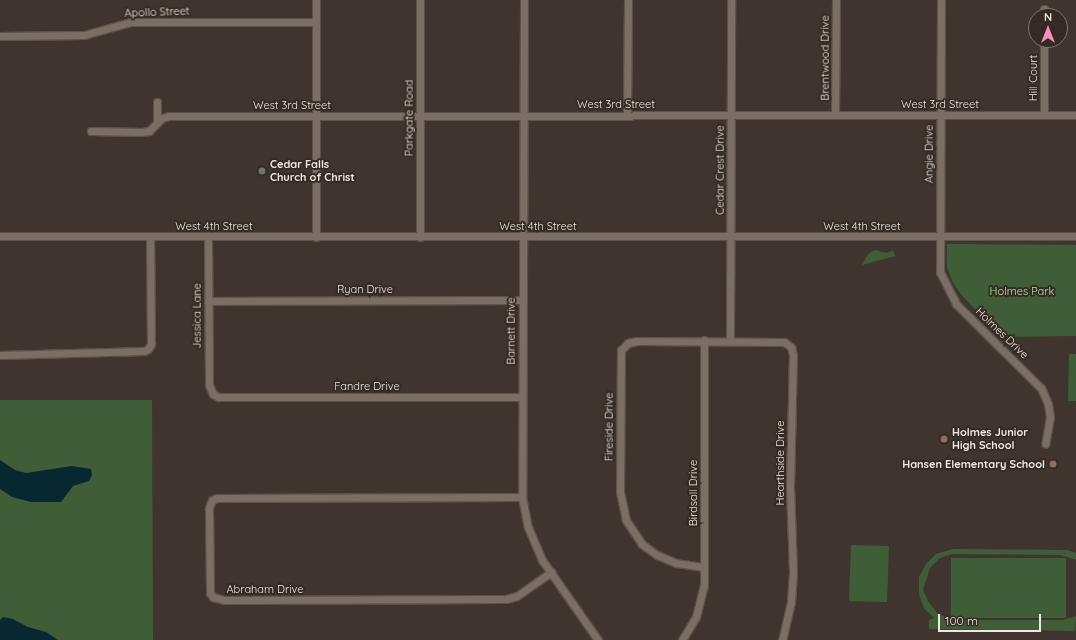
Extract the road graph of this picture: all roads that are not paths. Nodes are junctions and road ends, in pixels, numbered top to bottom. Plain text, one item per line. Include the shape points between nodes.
1 (316, 0) edge
2 (420, 0) edge
3 (524, 0) edge
4 (628, 0) edge
5 (731, 0) edge
6 (836, 0) edge
7 (941, 0) edge
8 (316, 22) junction
9 (0, 36) edge
10 (1044, 48) edge
11 (157, 102) dead end
12 (731, 115) junction
13 (835, 115) junction
14 (940, 115) junction
15 (1044, 115) junction
16 (1076, 115) edge
17 (316, 116) junction
18 (420, 116) junction
19 (523, 116) junction
20 (627, 116) junction
21 (157, 122) junction
22 (91, 131) dead end
23 (0, 236) edge
24 (1076, 236) edge
25 (150, 237) junction
26 (208, 237) junction
27 (316, 237) junction
28 (420, 237) junction
29 (523, 237) junction
30 (730, 237) junction
31 (939, 237) junction
32 (522, 300) junction
33 (208, 301) junction
34 (704, 340) junction
35 (730, 340) junction
36 (0, 355) edge
37 (213, 394) joint
38 (522, 397) junction
39 (1045, 444) dead end
40 (522, 497) junction
41 (704, 567) junction
42 (550, 572) junction
43 (684, 637) edge
44 (598, 640) edge
45 (692, 640) edge
46 (782, 640) edge

1 - 8 street
2 - 18 street, Parkgate Road
3 - 19 street, Barnett Drive
4 - 20 street
5 - 12 street, Cedar Crest Drive
6 - 13 street, Brentwood Drive
7 - 14 street, Angie Drive
8 - 9 street, Apollo Street via 131,22 84,35
8 - 17 street
10 - 15 street, Hill Court
11 - 21 street
12 - 13 street, West 3rd Street
12 - 20 street, West 3rd Street
12 - 30 street, Cedar Crest Drive
13 - 14 street, West 3rd Street
14 - 15 street, West 3rd Street
14 - 31 street, Angie Drive
15 - 16 street, West 3rd Street
17 - 18 street, West 3rd Street
17 - 21 street, West 3rd Street via 169,116
17 - 27 street
18 - 19 street, West 3rd Street
18 - 28 street, Parkgate Road
19 - 20 street, West 3rd Street
19 - 29 street, Barnett Drive
21 - 22 street, West 3rd Street via 149,130 142,132
23 - 25 street, West 4th Street
24 - 31 street, West 4th Street
25 - 26 street, West 4th Street
25 - 36 street via 151,344 148,349
26 - 27 street, West 4th Street
26 - 33 street, Jessica Lane
27 - 28 street, West 4th Street
28 - 29 street, West 4th Street
29 - 30 street, West 4th Street
29 - 32 street, Barnett Drive
30 - 31 street, West 4th Street
30 - 35 street, Cedar Crest Drive
31 - 39 street, Holmes Drive via 940,272 951,296 1033,379 1046,396 1050,417
32 - 33 street, Ryan Drive
32 - 38 street, Barnett Drive
33 - 37 street, Jessica Lane via 209,385
34 - 35 street, Fireside Drive
34 - 41 street, Birdsall Drive
34 - 41 street, Fireside Drive via 632,341 624,345 619,355 620,492 626,520 642,544 657,555 676,563
35 - 46 street, Hearthside Drive via 779,340 788,344 793,355 790,486 792,588
37 - 38 street, Fandre Drive via 223,398
38 - 40 street, Barnett Drive
40 - 42 street, Barnett Drive via 532,538
40 - 42 street, Abraham Drive via 217,498 212,500 209,508 210,593 213,597 224,600 506,599 516,596
41 - 43 street, Birdsall Drive via 701,601
42 - 44 street, Barnett Drive
43 - 45 street

